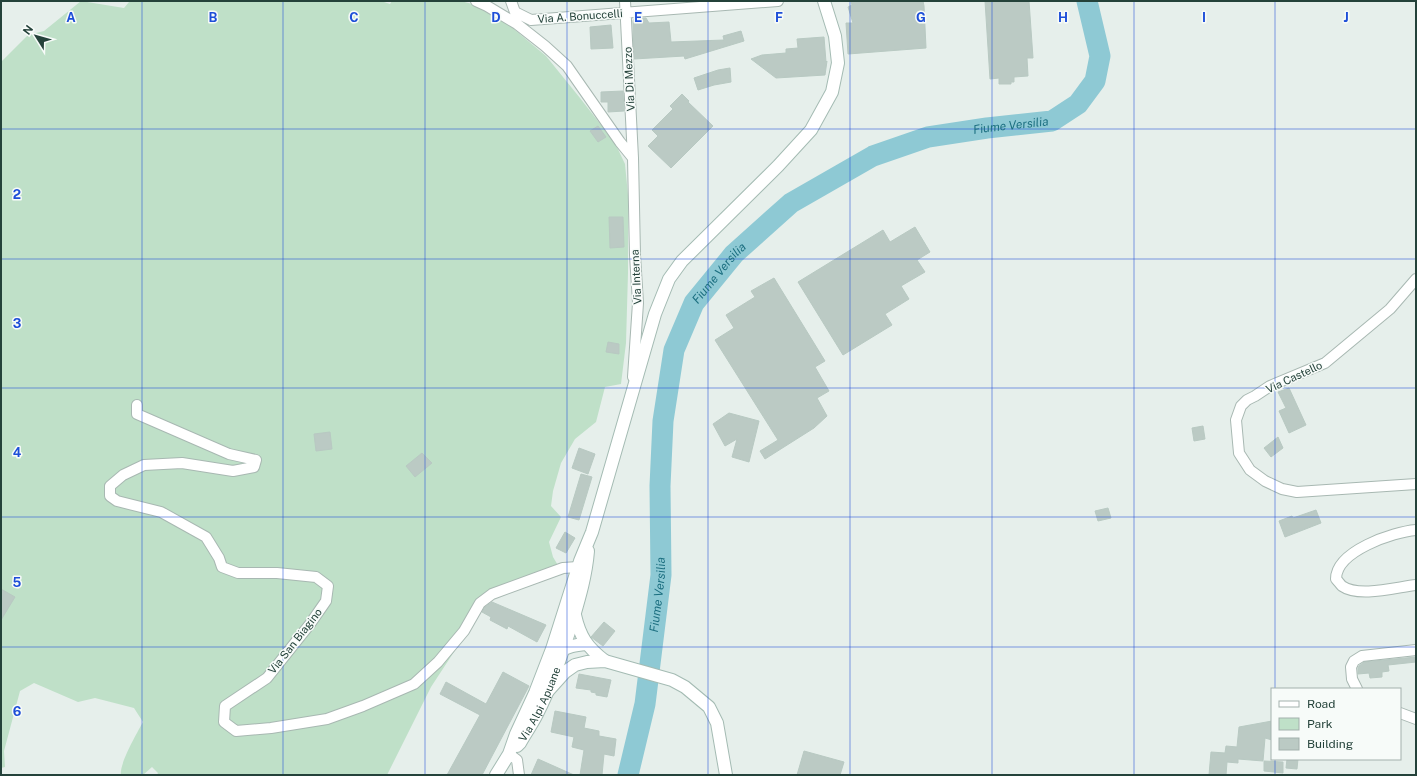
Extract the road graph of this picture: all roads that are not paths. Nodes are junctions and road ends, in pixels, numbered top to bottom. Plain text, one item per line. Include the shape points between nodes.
1 (476, 1) edge
2 (510, 1) edge
3 (625, 1) edge
4 (778, 1) edge
5 (824, 1) edge
6 (626, 12) junction
7 (633, 158) junction
8 (1416, 279) edge
9 (632, 397) junction
10 (137, 405) dead end
11 (1416, 484) edge
12 (1416, 530) edge
13 (588, 540) junction
14 (578, 567) junction
15 (1416, 585) edge
16 (574, 615) junction
17 (586, 644) junction
18 (558, 649) junction
19 (1416, 650) edge
20 (605, 661) junction
21 (579, 664) junction
22 (1356, 688) edge
23 (541, 693) junction
24 (1401, 713) edge
25 (1416, 719) edge
26 (509, 754) junction
27 (496, 775) edge
28 (519, 775) edge
29 (726, 775) edge

1 - 7 street via 517,24 567,66
2 - 6 street, Via A. Bonuccelli via 515,12 530,20
3 - 6 street, Via Di Mezzo
4 - 6 street, Via A. Bonuccelli
5 - 9 main road via 836,36 838,63 832,92 811,130 682,262 669,279
6 - 7 street, Via Di Mezzo
7 - 9 street, Via Interna via 638,303
8 - 11 street, Via Castello via 1390,309 1325,364 1270,386 1247,400 1241,406 1236,420 1239,453 1250,470 1265,481 1282,488 1297,492
9 - 13 main road
10 - 14 street, Via San Biagino via 137,414 229,454 256,460 254,466 233,471 182,463 144,465 123,474 110,486 110,496 116,501 161,512 206,537 222,567 238,573 316,577 328,586 326,601 267,678 225,706 224,722 236,731 327,719 414,684 438,662 464,631 480,603 492,594 564,568
12 - 15 street via 1379,539 1347,558 1339,566 1336,579 1342,586 1366,592
13 - 14 main road
13 - 16 main road, Via Alpi Apuane via 586,570
14 - 18 main road
16 - 17 main road via 578,630
16 - 18 main road, Via Alpi Apuane
17 - 18 main road
17 - 20 main road
18 - 21 main road
18 - 23 main road, Via Alpi Apuane
19 - 22 street via 1362,656 1354,661 1351,667
20 - 21 main road
20 - 29 main road via 672,680 685,687 709,707 717,723
21 - 23 main road via 565,672
23 - 26 main road, Via Alpi Apuane via 516,734
24 - 25 street
26 - 27 main road, Via Alpi Apuane
26 - 28 street via 518,760

